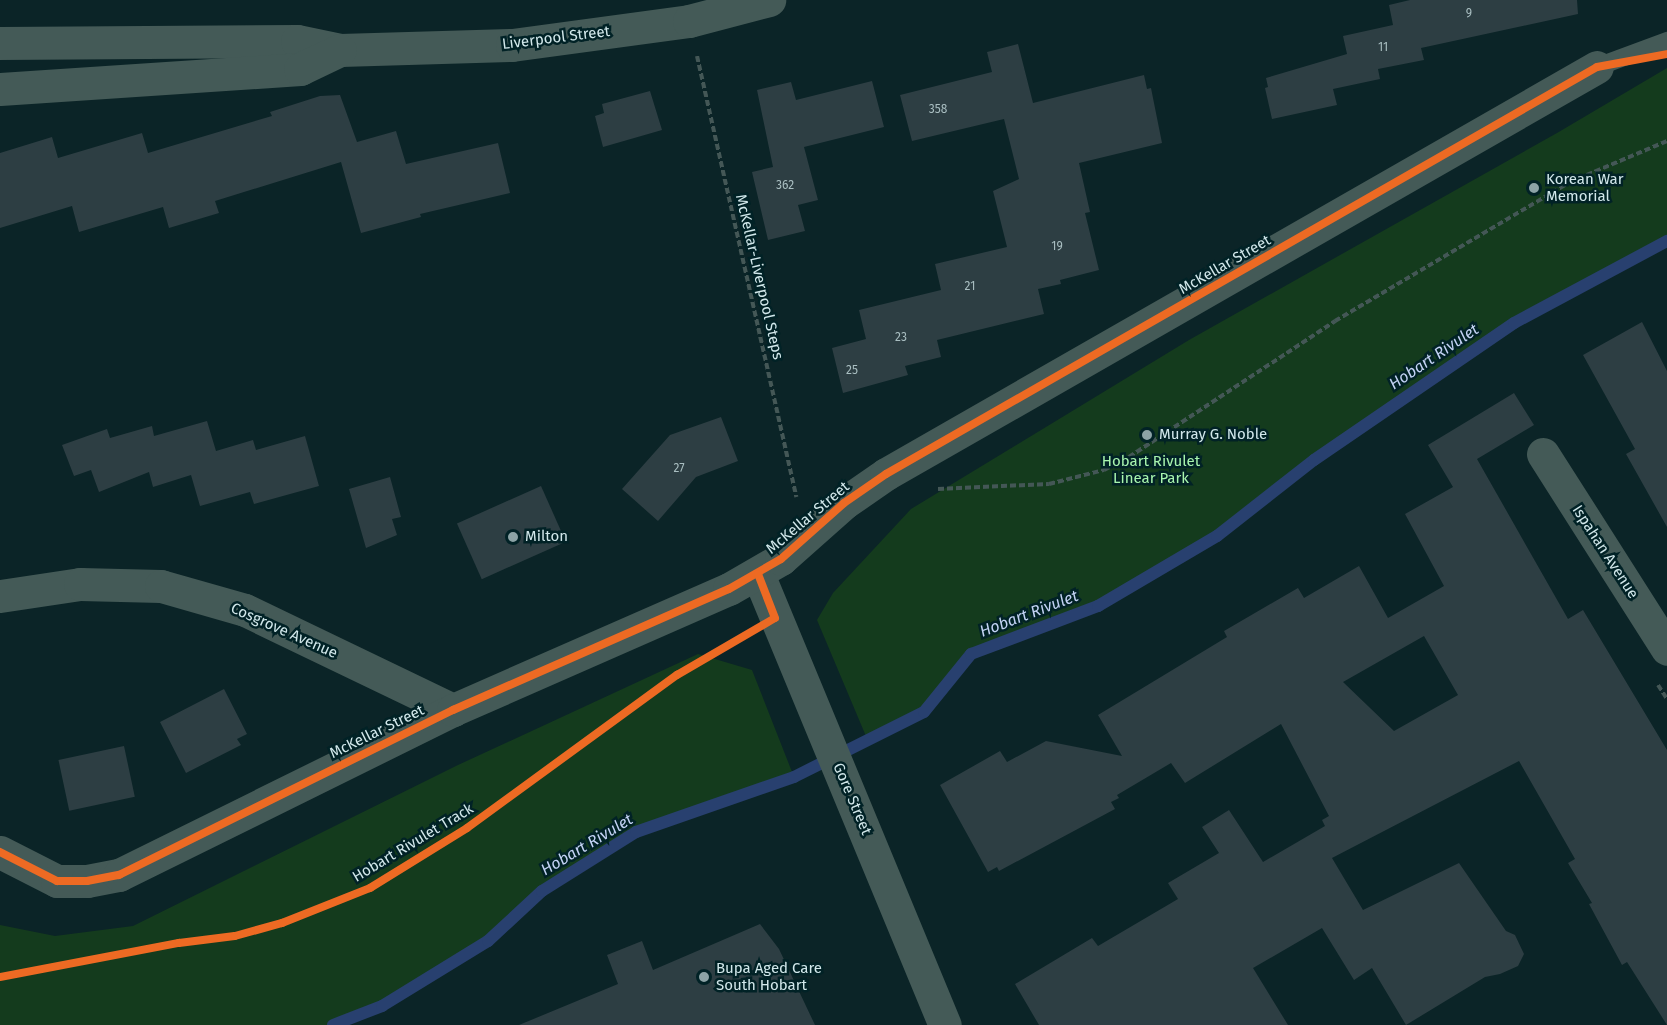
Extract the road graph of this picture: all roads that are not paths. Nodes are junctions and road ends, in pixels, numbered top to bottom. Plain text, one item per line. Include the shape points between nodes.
1 (769, 0) edge
2 (1667, 41) edge
3 (0, 43) edge
4 (340, 50) junction
5 (1597, 67) joint
6 (0, 89) edge
7 (1543, 454) dead end
8 (758, 574) junction
9 (0, 596) edge
10 (1667, 649) edge
11 (453, 710) junction
12 (0, 852) edge
13 (945, 1025) edge

1 - 4 street, Liverpool Street via 689,21 512,45
2 - 5 lane, McKellar Street
3 - 4 street, Liverpool Street via 297,41
4 - 6 street, Liverpool Street via 300,69
5 - 8 street, McKellar Street via 886,474 844,503
7 - 10 street, Ispahan Avenue
8 - 11 street, McKellar Street
8 - 13 street, Gore Street
9 - 11 street, Cosgrove Avenue via 80,584 161,586 244,610
11 - 12 street, McKellar Street via 119,875 57,881

